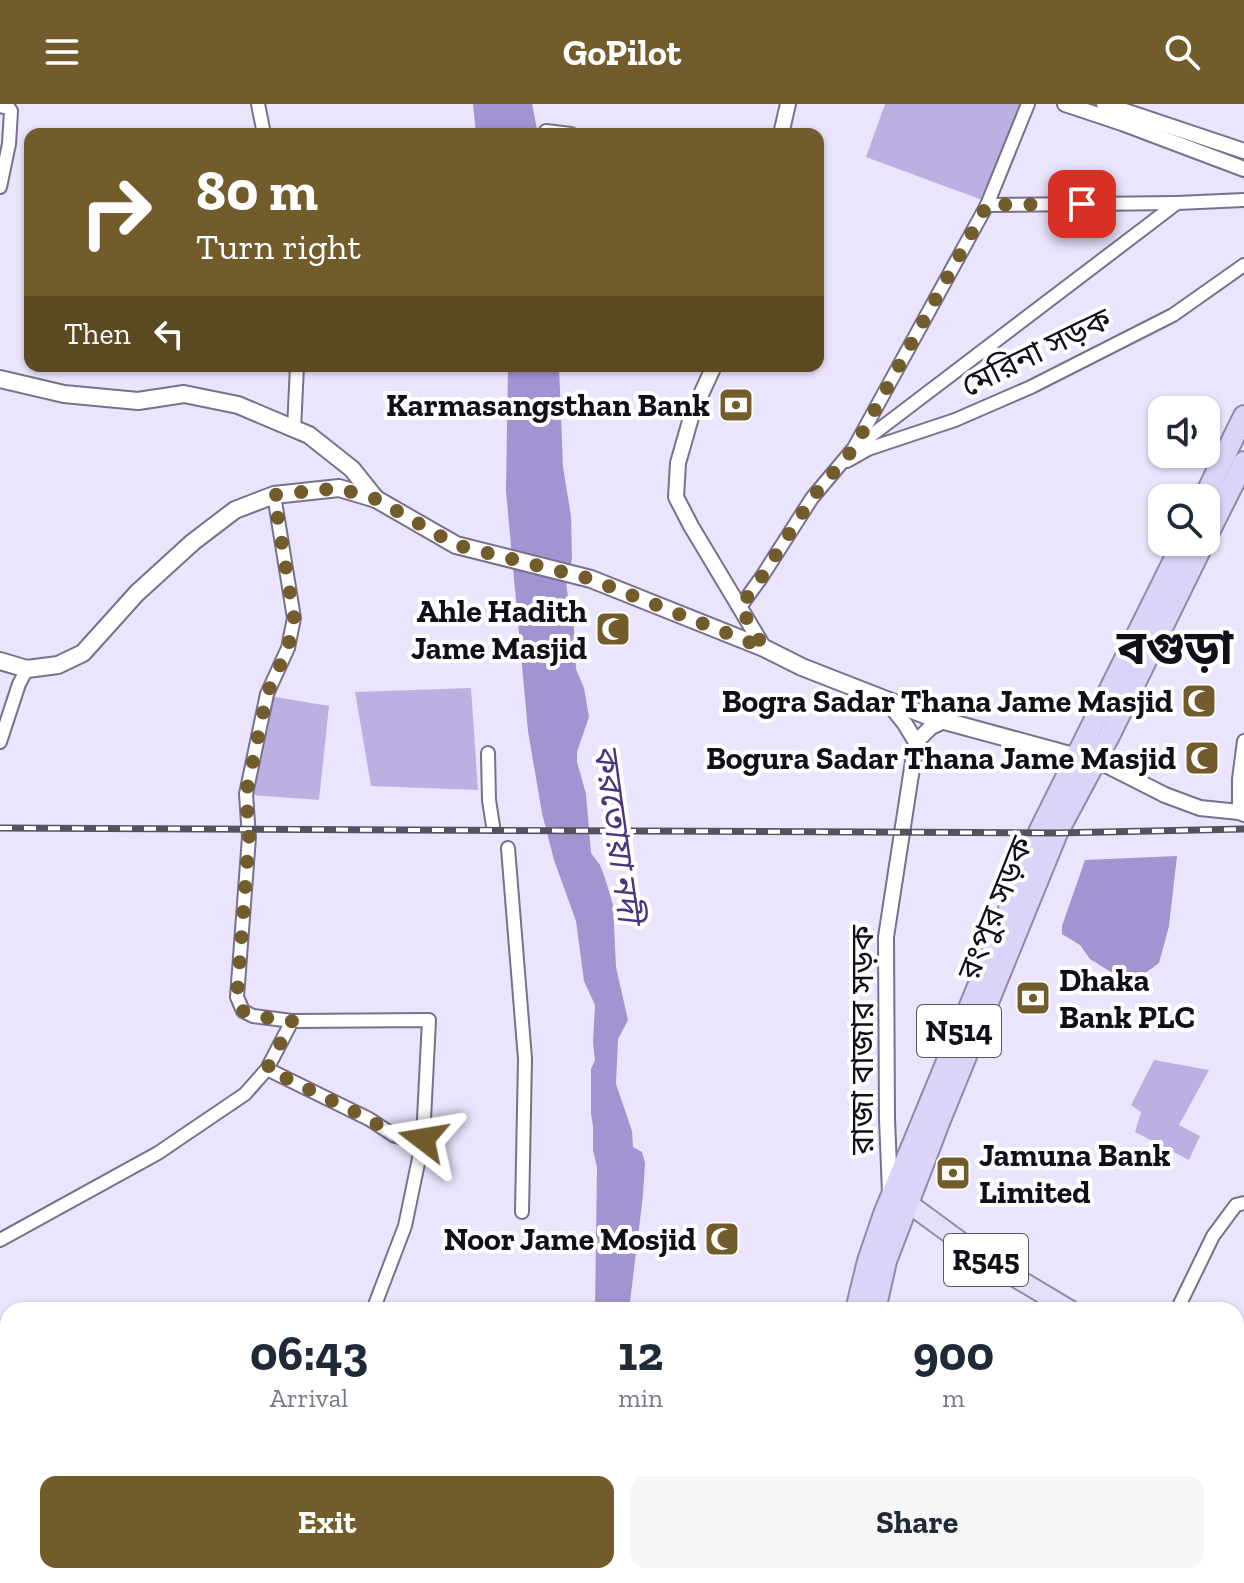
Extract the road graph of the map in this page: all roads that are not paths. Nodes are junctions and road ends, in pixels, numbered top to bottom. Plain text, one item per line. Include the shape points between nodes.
1 (258, 104) edge
2 (788, 104) edge
3 (1028, 104) edge
4 (1065, 104) edge
5 (1104, 104) edge
6 (0, 106) edge
7 (263, 128) edge
8 (782, 128) edge
9 (1244, 151) edge
10 (1244, 169) edge
11 (0, 187) edge
12 (1244, 200) edge
13 (1177, 203) junction
14 (987, 205) junction
15 (1244, 265) edge
16 (297, 372) edge
17 (711, 372) edge
18 (0, 379) edge
19 (1244, 416) edge
20 (294, 429) junction
21 (854, 448) junction
22 (1244, 462) edge
23 (840, 466) junction
24 (1211, 484) edge
25 (274, 495) junction
26 (376, 499) junction
27 (1220, 510) edge
28 (1177, 556) edge
29 (1196, 556) edge
30 (740, 607) junction
31 (764, 648) junction
32 (0, 661) edge
33 (27, 669) junction
34 (885, 699) junction
35 (944, 721) junction
36 (1244, 741) edge
37 (0, 742) edge
38 (916, 742) junction
39 (488, 753) dead end
40 (1086, 758) junction
41 (1242, 813) edge
42 (493, 826) dead end
43 (508, 848) dead end
44 (292, 1021) junction
45 (267, 1069) junction
46 (423, 1139) junction
47 (899, 1200) junction
48 (1244, 1203) edge
49 (522, 1212) dead end
50 (0, 1240) edge
51 (376, 1302) edge
52 (858, 1302) edge
53 (877, 1302) edge
54 (1057, 1302) edge
55 (1181, 1302) edge

1 - 7 street
2 - 8 street
3 - 14 street
4 - 10 street
5 - 9 street
6 - 11 street via 11,111
12 - 13 street
13 - 14 street
13 - 21 street
14 - 21 street
15 - 23 street, মেরিনা সড়ক via 1173,315 1031,387 868,449
16 - 20 street
17 - 30 street via 678,463 676,497
18 - 20 main road via 64,394 138,401 184,394 238,405
19 - 24 highway
20 - 26 main road via 352,469
21 - 23 street
22 - 27 highway, রংপুর সড়ক
23 - 30 street via 812,498
25 - 26 main road via 339,488
25 - 33 main road via 235,510 193,542 83,653 58,665
25 - 44 street via 294,618 288,648 267,694 246,794 249,837 237,997 243,1011 253,1016
26 - 31 main road via 456,545 591,579
28 - 40 highway, রংপুর সড়ক / N514
29 - 40 highway, রংপুর সড়ক
30 - 31 street
31 - 34 main road
32 - 33 main road
33 - 37 street
34 - 35 main road
34 - 38 street
35 - 38 street
35 - 40 main road
36 - 41 street
38 - 47 street, রাজা বাজার সড়ক via 886,937 887,1119
39 - 42 street
40 - 41 street via 1200,808
40 - 47 highway, রংপুর সড়ক / N514
43 - 49 street via 525,1059
44 - 45 street
44 - 46 street via 429,1020
45 - 46 street via 395,1136
45 - 50 street via 245,1094 158,1153
46 - 51 street via 405,1226
47 - 52 highway, রংপুর সড়ক / N514 via 868,1261
47 - 53 highway, রংপুর সড়ক / N514
47 - 54 main road, R545
48 - 55 street via 1236,1205 1213,1236

